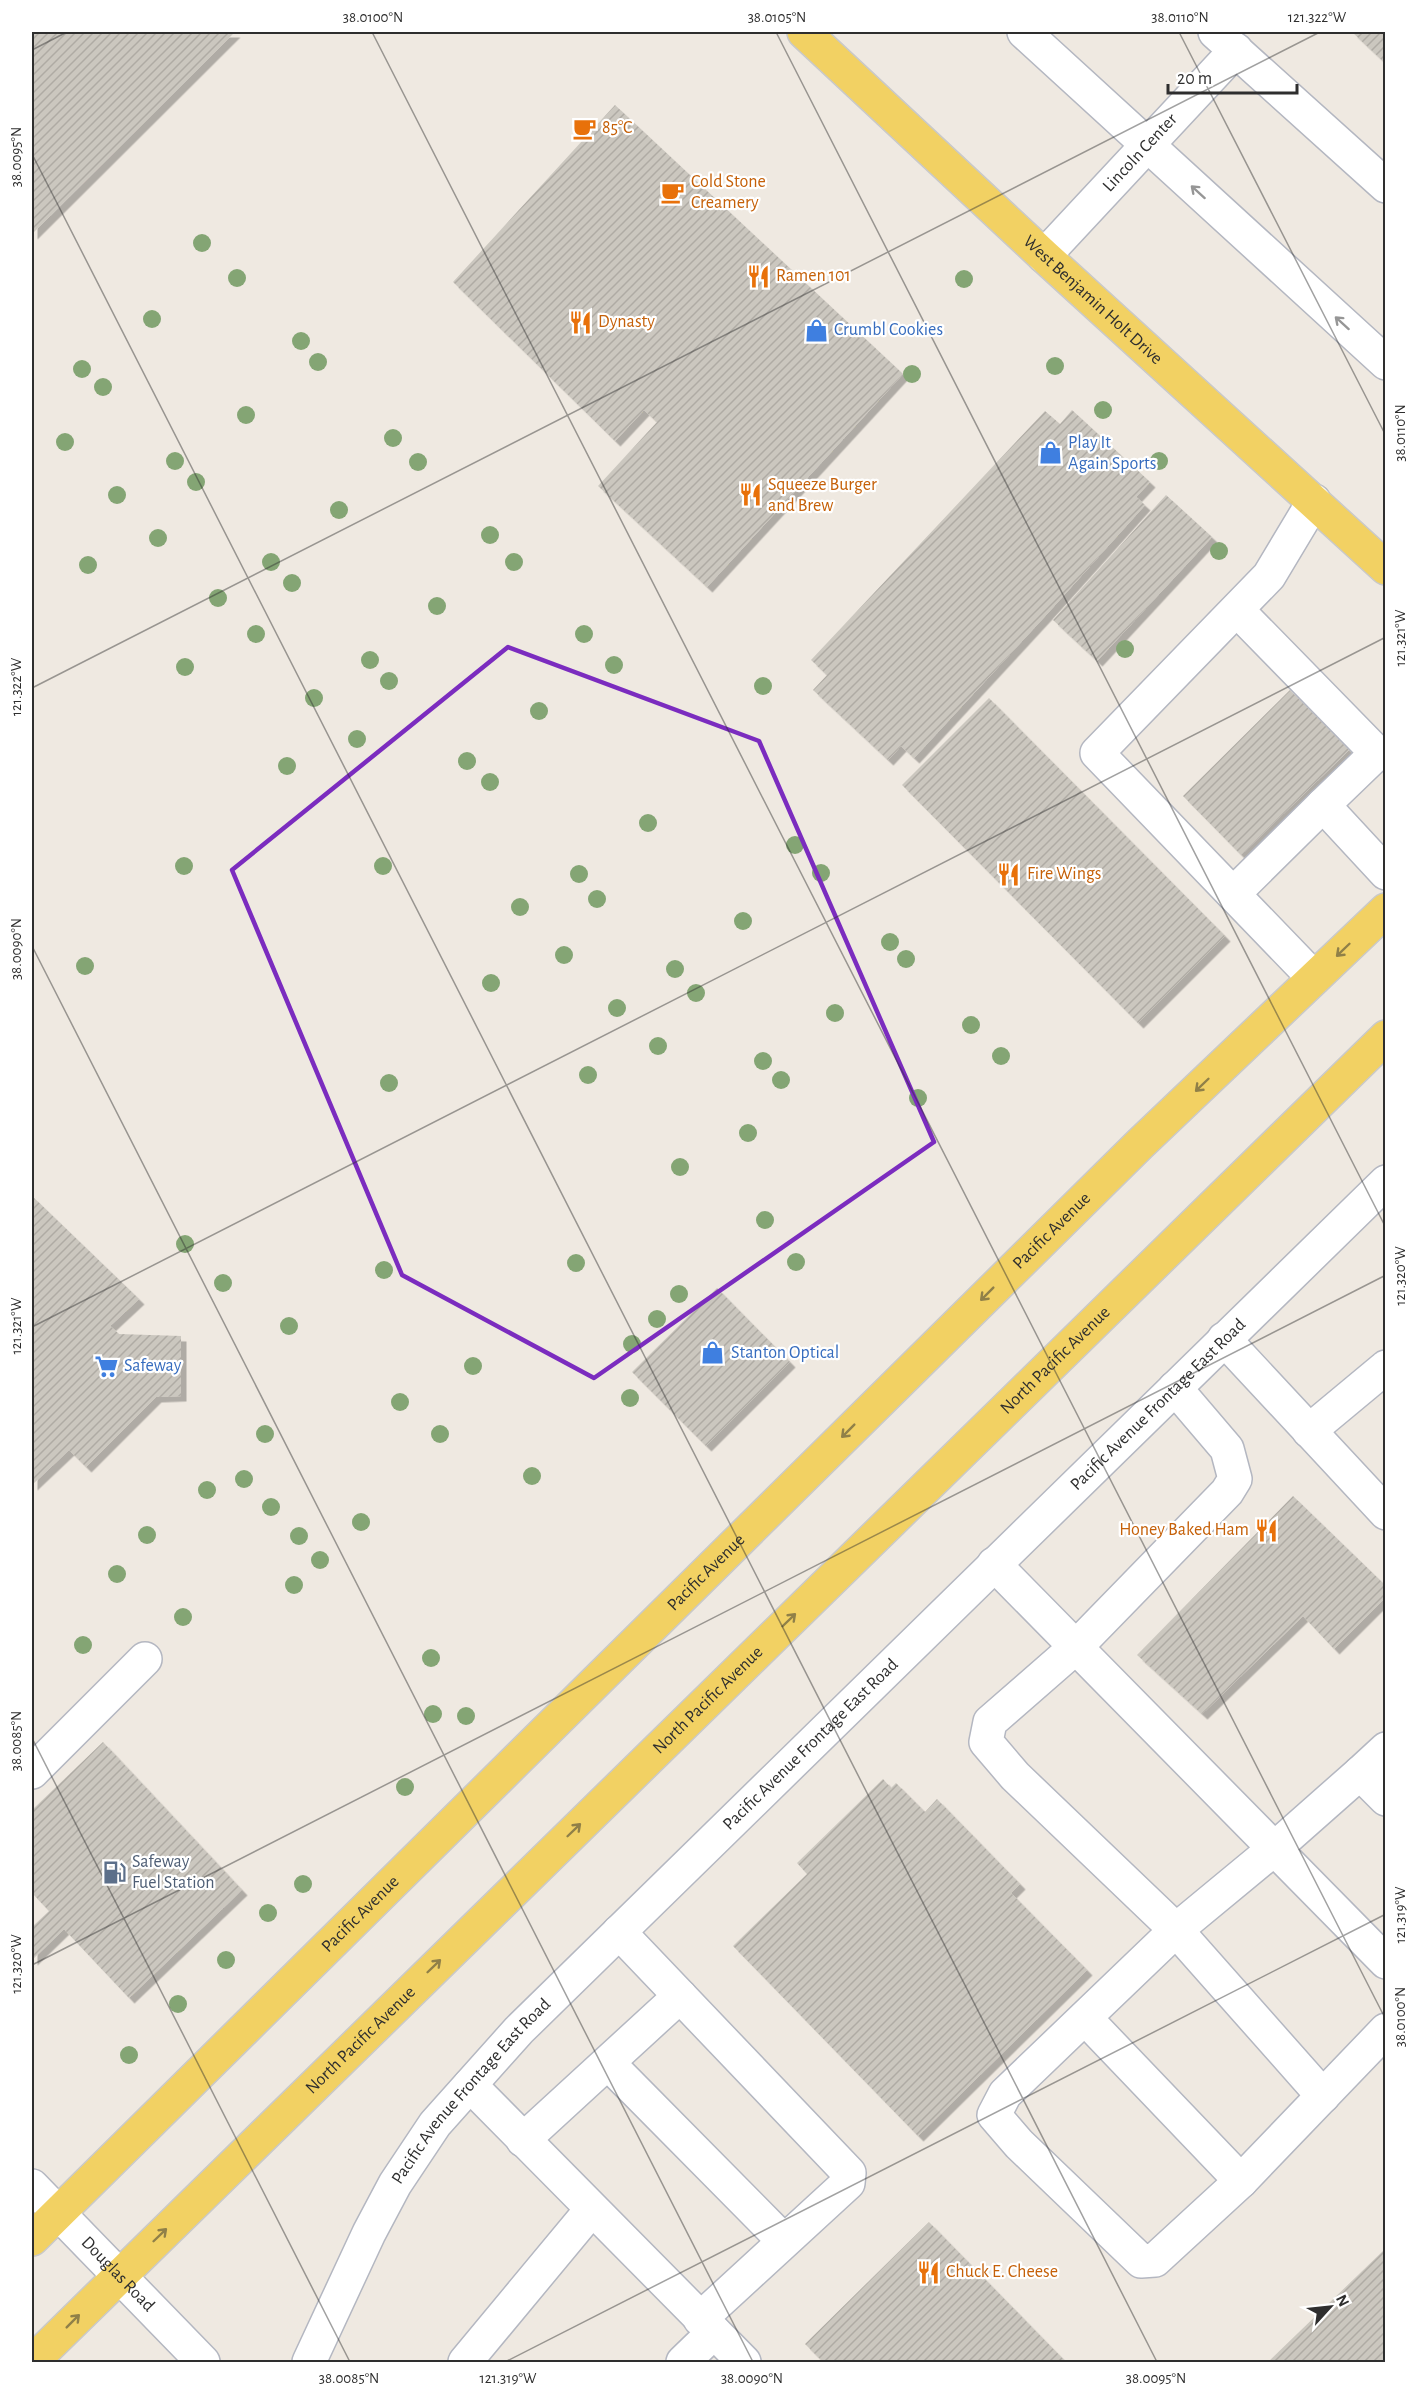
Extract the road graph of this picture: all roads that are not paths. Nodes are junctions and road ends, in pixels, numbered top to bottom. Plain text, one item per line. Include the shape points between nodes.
1 (804, 32) edge
2 (1024, 32) edge
3 (1226, 41) edge
4 (1147, 145) junction
5 (1386, 186) edge
6 (1044, 256) junction
7 (1386, 363) edge
8 (1314, 501) junction
9 (1386, 568) edge
10 (1237, 610) junction
11 (1323, 805) junction
12 (1386, 873) edge
13 (1233, 894) junction
14 (1386, 910) edge
15 (1314, 978) junction
16 (1386, 1037) edge
17 (1386, 1182) edge
18 (1224, 1339) junction
19 (1386, 1367) edge
20 (1175, 1388) junction
21 (1309, 1431) junction
22 (1386, 1513) edge
23 (994, 1564) junction
24 (1076, 1647) junction
25 (145, 1659) dead end
26 (1386, 1749) edge
27 (32, 1772) edge
28 (1360, 1773) junction
29 (1386, 1799) edge
30 (1274, 1849) junction
31 (1176, 1930) junction
32 (619, 1932) junction
33 (1386, 1962) edge
34 (680, 1996) junction
35 (1085, 2018) junction
36 (1386, 2030) edge
37 (608, 2063) junction
38 (470, 2085) junction
39 (1323, 2096) junction
40 (523, 2140) junction
41 (1241, 2181) junction
42 (32, 2186) edge
43 (592, 2209) junction
44 (58, 2213) junction
45 (32, 2240) edge
46 (784, 2241) junction
47 (118, 2276) junction
48 (707, 2325) junction
49 (32, 2362) edge
50 (203, 2362) edge
51 (309, 2362) edge
52 (465, 2362) edge
53 (683, 2362) edge
54 (744, 2362) edge

1 - 6 main road, West Benjamin Holt Drive
2 - 4 street
3 - 4 street, Lincoln Center
3 - 5 street, Lincoln Center
4 - 6 street, Lincoln Center
7 -> 4 street
6 - 8 main road, West Benjamin Holt Drive
8 - 9 main road, West Benjamin Holt Drive
8 - 10 street via 1269,576
10 - 11 street via 1377,753
10 - 13 street via 1096,753
11 - 12 street
11 - 13 street
13 - 15 street
14 -> 15 main road, Pacific Avenue
15 -> 44 main road, Pacific Avenue via 1047,1235
47 -> 16 main road, North Pacific Avenue
17 - 18 street, Pacific Avenue Frontage East Road
18 - 20 street, Pacific Avenue Frontage East Road
18 - 21 street
19 - 21 street
20 - 23 street, Pacific Avenue Frontage East Road
20 - 24 street via 1227,1449 1235,1479 1227,1492
21 - 22 street
23 - 24 street
23 - 32 street, Pacific Avenue Frontage East Road
24 - 30 street
24 - 31 street via 990,1722 986,1742 1015,1776
25 - 27 street
26 - 28 street
28 - 29 street
28 - 30 street
30 - 31 street
30 - 33 street
31 - 35 street
31 - 39 street
32 - 34 street
32 - 38 street, Pacific Avenue Frontage East Road via 519,2030
34 - 37 street
34 - 46 street via 849,2173 848,2183
35 - 41 street
35 - 41 street via 1005,2094 994,2115 1019,2144 1141,2260 1155,2260
36 - 39 street
37 - 40 street
37 - 46 street
38 - 40 street
38 - 51 street, Pacific Avenue Frontage East Road via 435,2124 395,2184
39 - 41 street
40 - 43 street
42 - 44 street, Douglas Road
43 - 48 street
43 - 52 street
44 - 45 main road, Pacific Avenue
44 - 47 street, Douglas Road
46 - 48 street
49 -> 47 main road, North Pacific Avenue
47 - 50 street, Douglas Road
48 - 53 street
48 - 54 street

